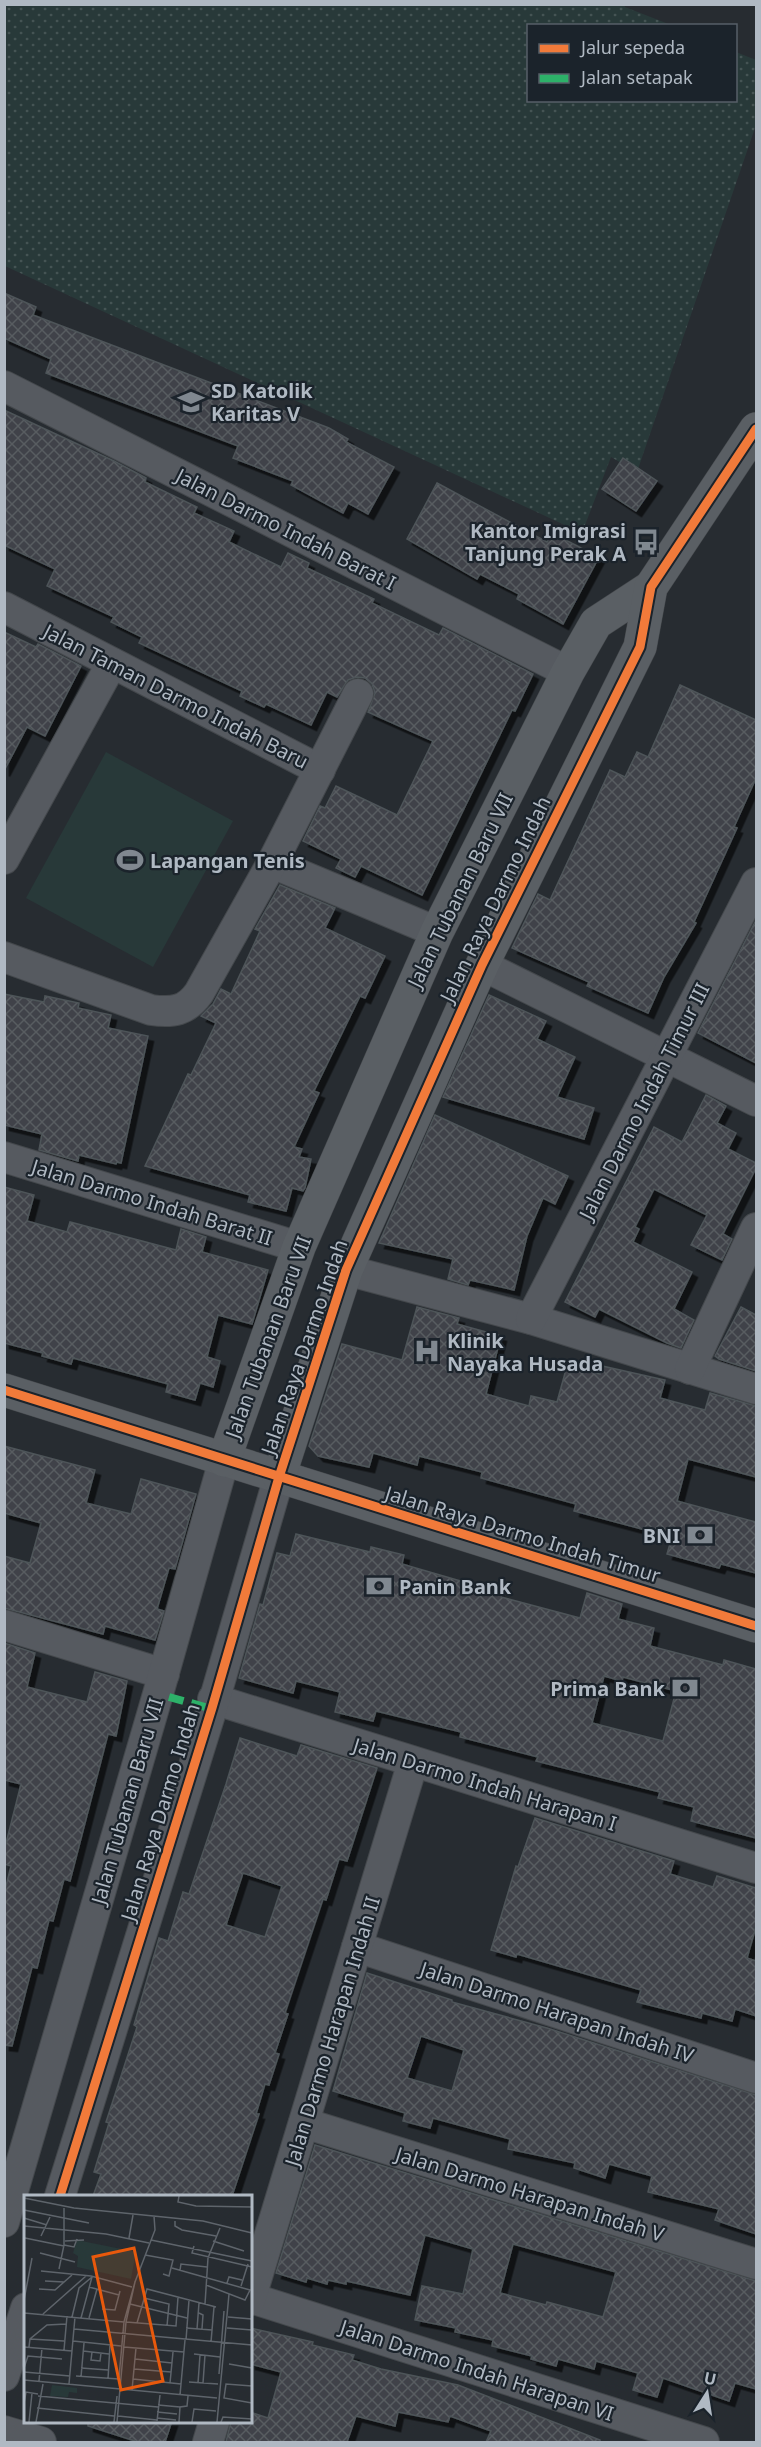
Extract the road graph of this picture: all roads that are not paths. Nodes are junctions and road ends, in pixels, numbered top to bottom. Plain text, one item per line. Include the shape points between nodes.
1 (4, 386) edge
2 (756, 429) edge
3 (651, 586) junction
4 (4, 607) edge
5 (112, 663) junction
6 (568, 672) junction
7 (358, 694) dead end
8 (320, 770) junction
9 (4, 859) edge
10 (272, 863) junction
11 (754, 896) edge
12 (437, 932) junction
13 (4, 957) edge
14 (482, 965) junction
15 (667, 1055) junction
16 (756, 1101) edge
17 (4, 1157) edge
18 (756, 1228) edge
19 (299, 1247) junction
20 (346, 1270) junction
21 (531, 1319) junction
22 (690, 1369) junction
23 (756, 1389) edge
24 (4, 1390) edge
25 (224, 1460) junction
26 (279, 1477) junction
27 (4, 1625) edge
28 (756, 1626) edge
29 (164, 1674) junction
30 (213, 1699) junction
31 (413, 1762) junction
32 (756, 1868) edge
33 (357, 1947) junction
34 (756, 2078) edge
35 (304, 2123) junction
36 (60, 2195) edge
37 (4, 2222) edge
38 (756, 2264) edge
39 (252, 2296) edge
40 (252, 2299) edge
41 (24, 2314) edge
42 (4, 2376) edge
43 (213, 2423) edge
44 (4, 2431) edge
45 (41, 2442) edge
46 (208, 2442) edge
47 (704, 2442) edge

1 - 6 street, Jalan Darmo Indah Barat I
2 - 3 street, Jalan Raya Darmo Indah
3 - 6 street, Jalan Tubanan Baru VII via 596,623
3 - 14 street, Jalan Raya Darmo Indah via 640,647
4 - 5 street, Jalan Taman Darmo Indah Baru
5 - 8 street, Jalan Taman Darmo Indah Baru
5 - 9 street
6 - 12 street, Jalan Tubanan Baru VII
7 - 8 street
8 - 10 street, Jalan Taman Darmo Indah Baru
10 - 12 street
10 - 13 street, Jalan Taman Darmo Indah Baru via 200,993 182,1010 151,1010
11 - 15 street, Jalan Darmo Indah Timur III
12 - 19 street, Jalan Tubanan Baru VII
14 - 15 street
14 - 20 street, Jalan Raya Darmo Indah
15 - 16 street
15 - 21 street, Jalan Darmo Indah Timur III
17 - 19 street, Jalan Darmo Indah Barat II
18 - 22 street
19 - 25 street, Jalan Tubanan Baru VII
20 - 21 street
20 - 26 street, Jalan Raya Darmo Indah
21 - 22 street
22 - 23 street
24 - 25 street, Jalan Raya Darmo Indah Timur
25 - 26 street, Jalan Raya Darmo Indah Timur
25 - 29 street, Jalan Tubanan Baru VII
26 - 28 street, Jalan Raya Darmo Indah Timur
26 - 30 street, Jalan Raya Darmo Indah
27 - 29 street
29 - 37 street, Jalan Tubanan Baru VII
30 - 31 street, Jalan Darmo Indah Harapan I
30 - 36 street, Jalan Raya Darmo Indah
31 - 32 street, Jalan Darmo Indah Harapan I
31 - 33 street, Jalan Darmo Harapan Indah II
33 - 34 street, Jalan Darmo Harapan Indah IV
33 - 35 street, Jalan Darmo Harapan Indah II
35 - 38 street, Jalan Darmo Harapan Indah V
35 - 39 street, Jalan Darmo Harapan Indah II
40 - 47 street, Jalan Darmo Indah Harapan VI
41 - 42 street
43 - 46 street
44 - 45 street

